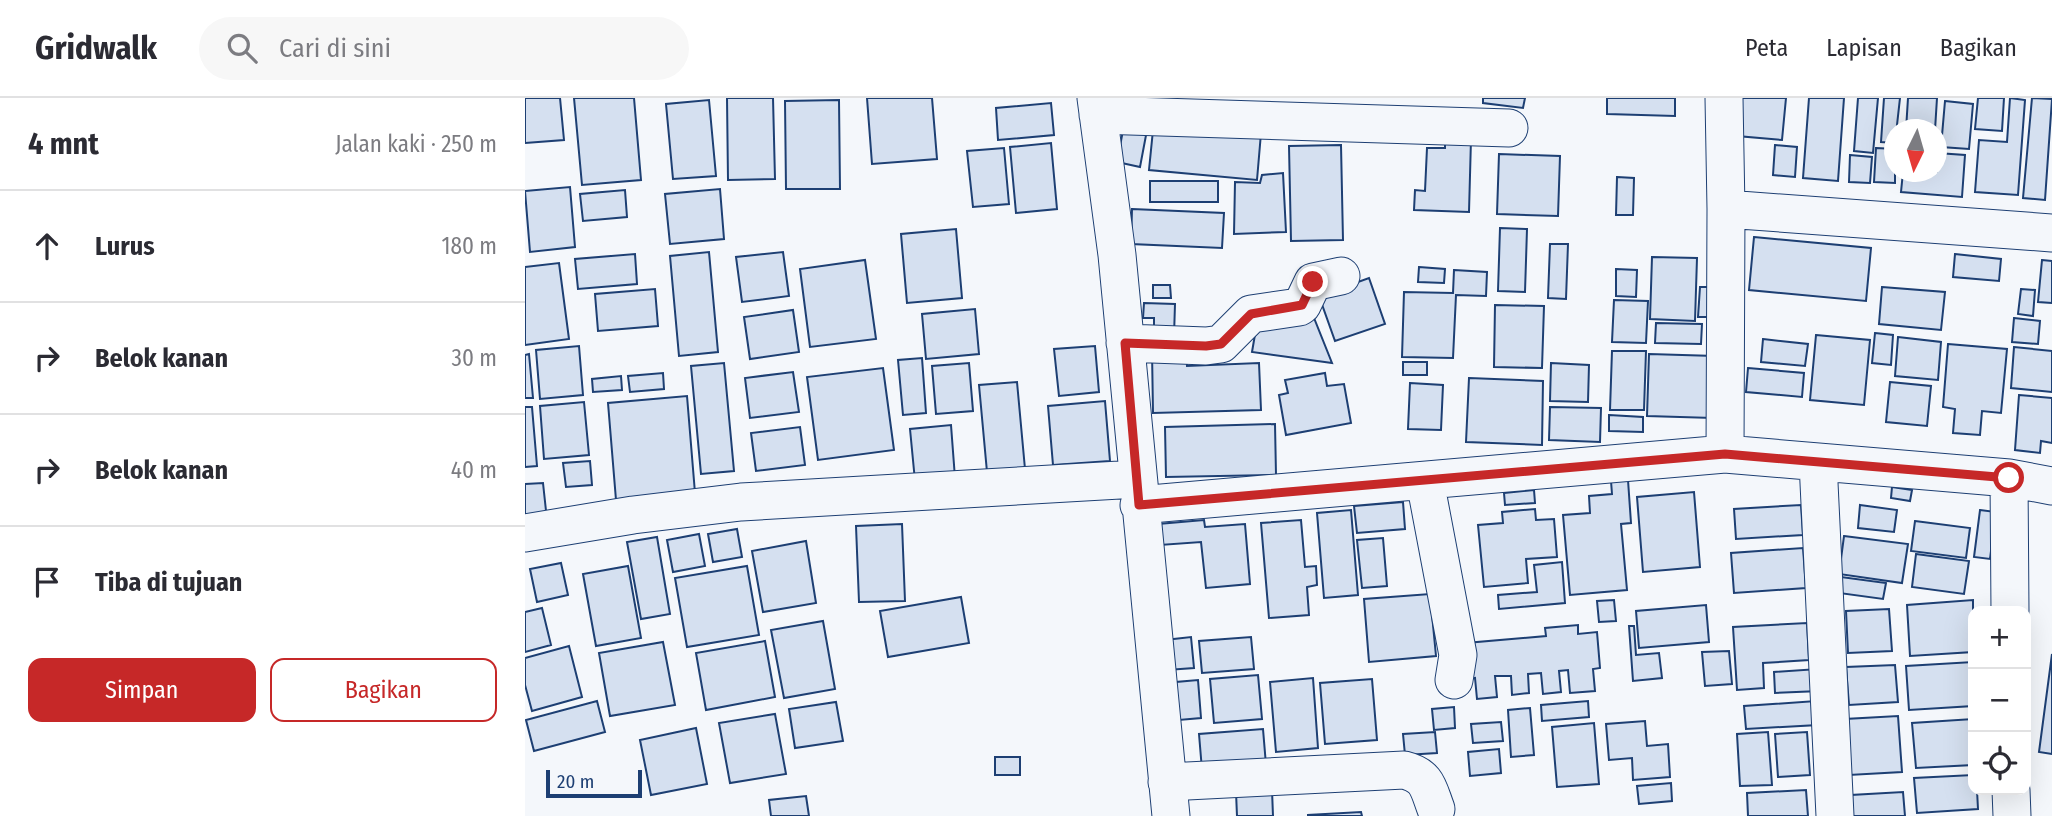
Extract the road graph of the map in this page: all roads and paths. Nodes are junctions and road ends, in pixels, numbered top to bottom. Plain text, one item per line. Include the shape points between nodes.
1 (1724, 98) edge
2 (1097, 106) edge
3 (1509, 128) dead end
4 (1726, 209) junction
5 (2052, 233) edge
6 (1341, 276) dead end
7 (1125, 343) junction
8 (1725, 454) junction
9 (1818, 462) junction
10 (2009, 478) junction
11 (1425, 481) junction
12 (2052, 486) edge
13 (1138, 492) junction
14 (525, 533) edge
15 (2010, 606) edge
16 (1454, 680) dead end
17 (2011, 795) edge
18 (1169, 799) edge
19 (1436, 809) dead end
20 (1835, 816) edge
21 (2012, 816) edge

1 - 4 street
2 - 3 street
2 - 7 street
4 - 5 street
4 - 8 street
6 - 7 street via 1313,282 1299,307 1251,314 1221,344
7 - 13 street
8 - 9 street
8 - 11 street
9 - 10 street
9 - 20 street
10 - 12 street
10 - 15 street
11 - 13 street
11 - 16 street via 1458,655
13 - 14 street via 741,502
13 - 18 street
17 - 21 street
18 - 19 street via 1404,770 1425,780

